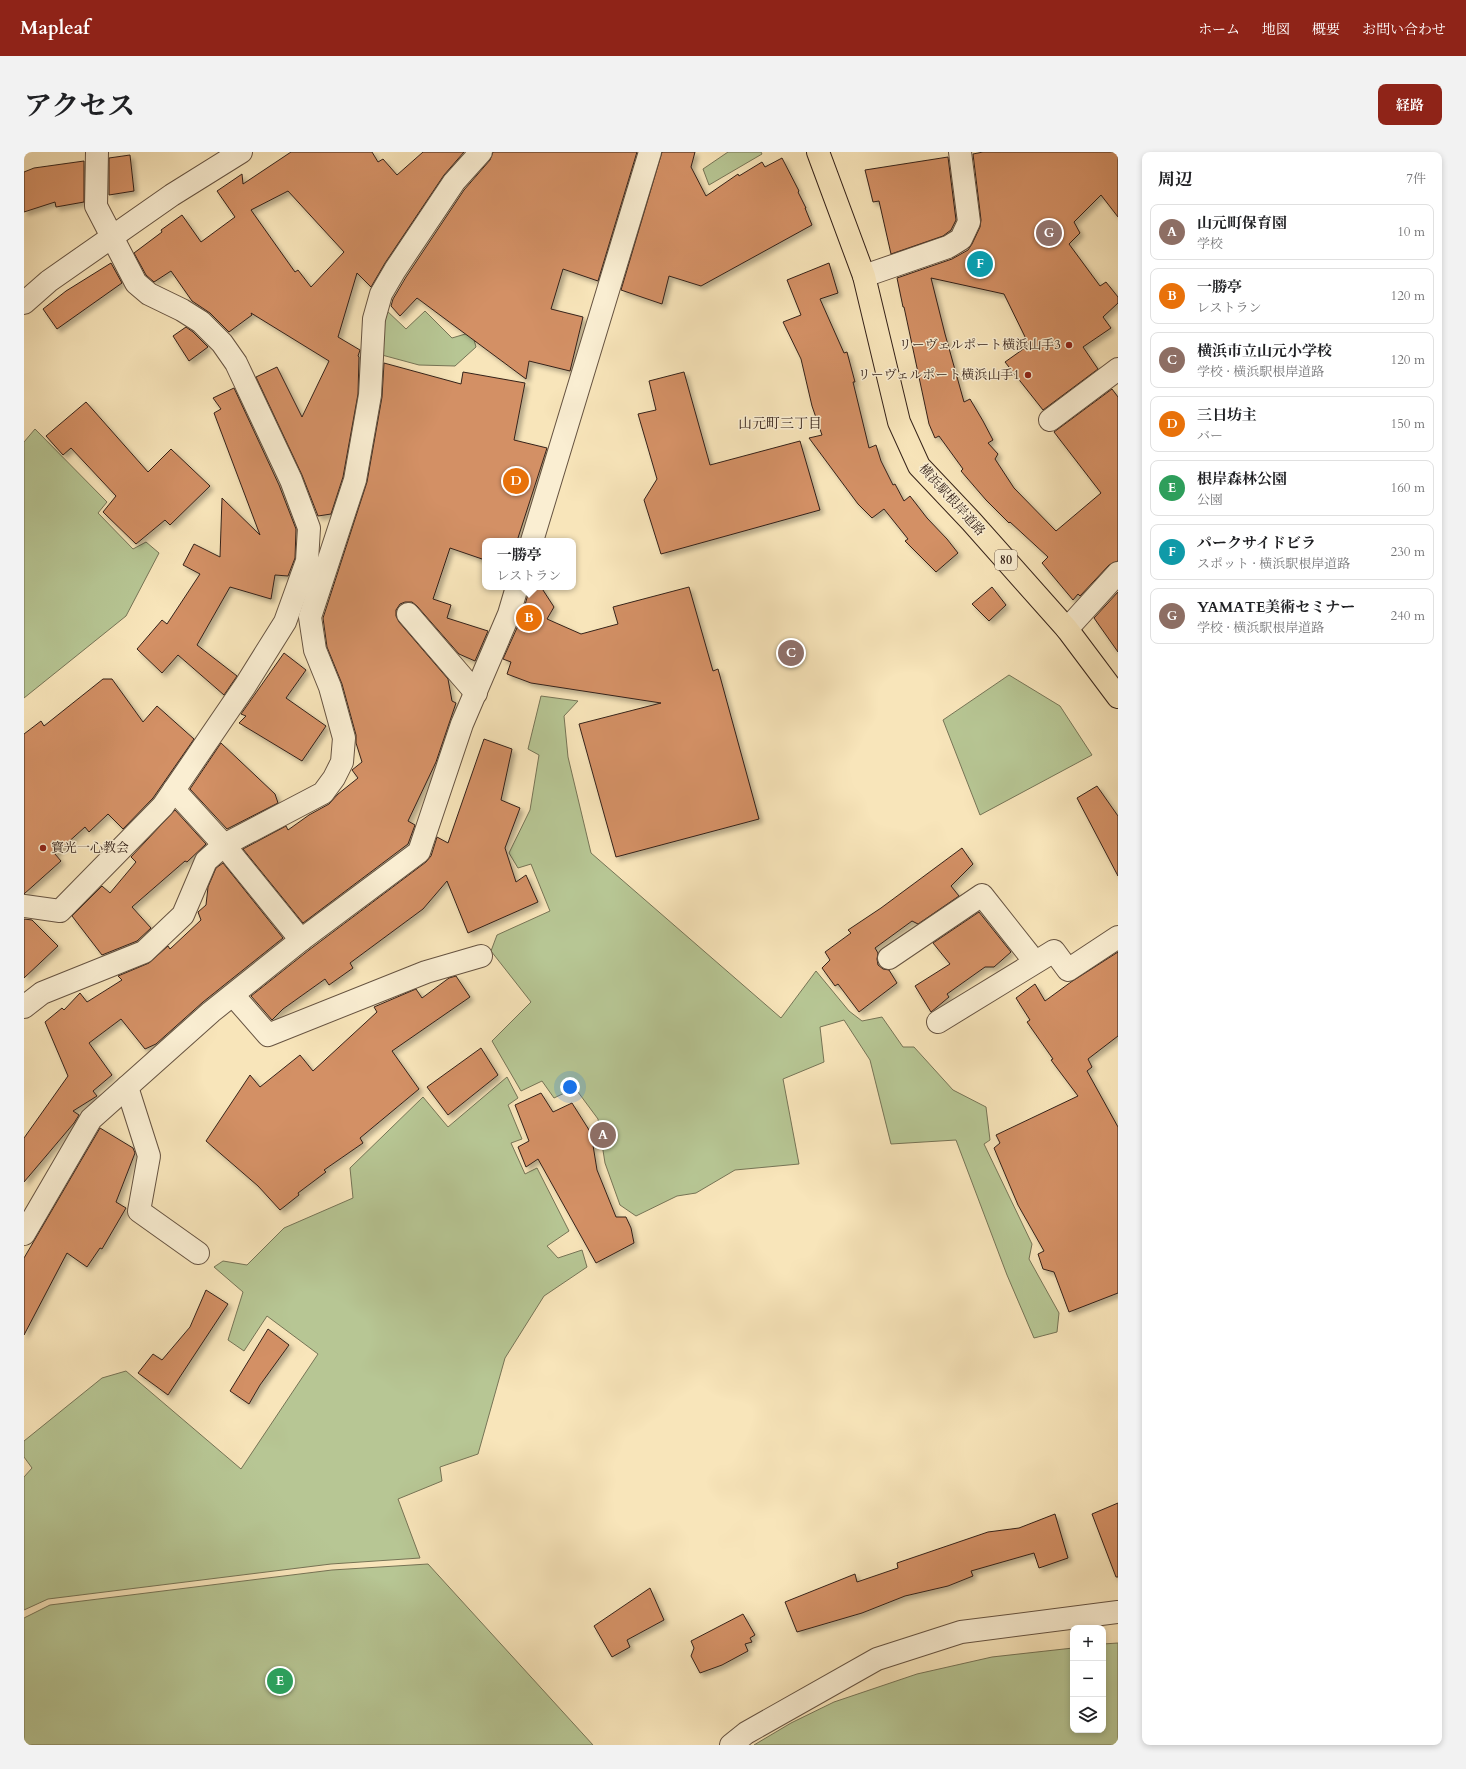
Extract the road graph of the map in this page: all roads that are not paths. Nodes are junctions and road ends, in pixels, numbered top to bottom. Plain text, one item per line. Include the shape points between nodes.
1 (97, 152) edge
2 (241, 152) edge
3 (481, 152) edge
4 (650, 152) edge
5 (818, 152) edge
6 (960, 152) edge
7 (111, 238) junction
8 (864, 276) junction
9 (24, 303) edge
10 (1118, 369) edge
11 (1050, 420) dead end
12 (533, 538) edge
13 (1118, 573) edge
14 (517, 590) edge
15 (408, 614) dead end
16 (1067, 628) junction
17 (476, 693) junction
18 (1118, 697) edge
19 (174, 790) junction
20 (224, 845) junction
21 (24, 906) edge
22 (1118, 937) edge
23 (301, 940) junction
24 (481, 956) dead end
25 (889, 958) dead end
26 (1035, 962) junction
27 (233, 995) junction
28 (24, 1007) edge
29 (938, 1022) dead end
30 (127, 1087) junction
31 (24, 1234) edge
32 (198, 1253) dead end
33 (1118, 1612) edge
34 (731, 1745) edge

1 - 7 street via 96,206
2 - 7 street via 172,195
3 - 20 street via 454,182 395,270 381,294 374,319 370,395 355,480 310,617 315,650 330,686 344,738 342,762 323,793
4 - 12 street
5 - 8 main road, 横浜駅根岸道路 / 80
6 - 8 street via 969,222 961,239 948,248
7 - 9 street via 49,281
7 - 19 street via 136,283 149,294 200,322 222,343 236,364 284,466 309,528 307,561 284,622 245,686
8 - 16 main road, 横浜駅根岸道路 / 80 via 899,422 918,466 971,520
10 - 11 street
13 - 16 street
14 - 17 street
15 - 17 street
16 - 18 main road, 横浜駅根岸道路 / 80
17 - 23 street via 462,724 419,852
19 - 20 street
19 - 21 street via 163,806 60,911
20 - 23 street
20 - 28 street via 206,861 183,915 144,952 42,993
22 - 26 street via 1068,970 1054,951
23 - 27 street
24 - 27 street via 426,972 268,1035
25 - 26 street via 982,895
26 - 29 street
27 - 30 street
30 - 31 street via 91,1119
30 - 32 street via 149,1156 139,1211
33 - 34 street via 961,1632 877,1659 746,1733

